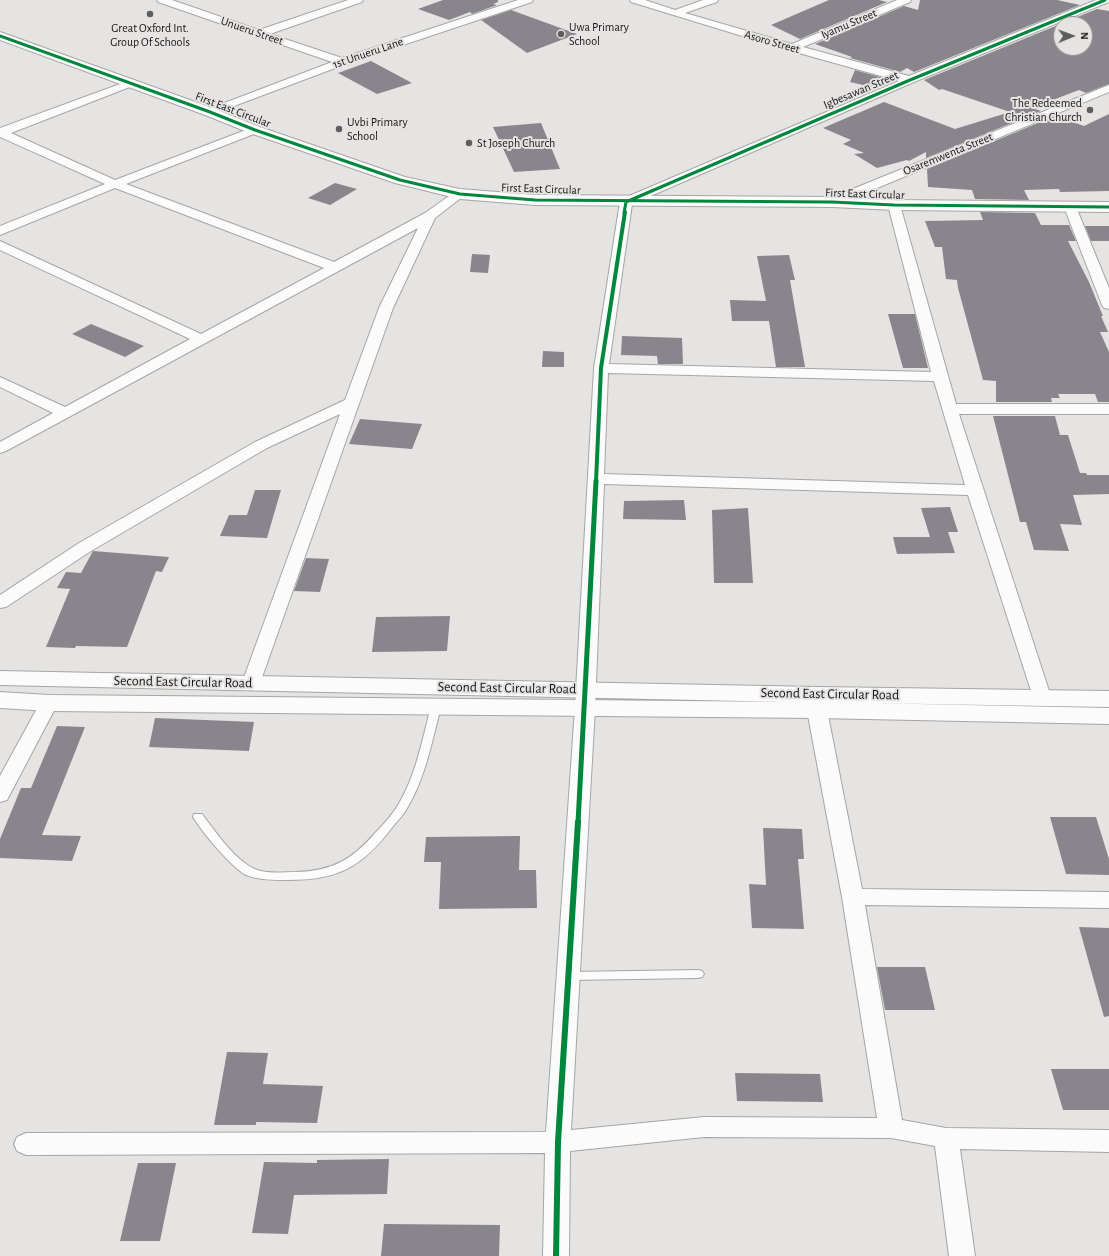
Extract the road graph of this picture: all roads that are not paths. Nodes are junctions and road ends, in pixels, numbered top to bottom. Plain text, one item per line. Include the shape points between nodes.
1 (164, 0) edge
2 (358, 0) edge
3 (528, 0) edge
4 (635, 0) edge
5 (713, 0) edge
6 (906, 0) edge
7 (1105, 0) edge
8 (675, 13) junction
9 (258, 34) junction
10 (0, 36) edge
11 (792, 48) junction
12 (342, 62) junction
13 (910, 80) junction
14 (131, 83) junction
15 (1109, 88) edge
16 (210, 112) junction
17 (255, 130) junction
18 (1, 133) edge
19 (115, 184) junction
20 (460, 194) junction
21 (626, 202) junction
22 (832, 202) junction
23 (894, 205) junction
24 (1070, 207) junction
25 (1109, 207) edge
26 (430, 216) junction
27 (0, 231) edge
28 (0, 245) edge
29 (335, 267) junction
30 (1109, 305) edge
31 (201, 339) junction
32 (601, 368) junction
33 (940, 377) junction
34 (0, 381) edge
35 (353, 402) junction
36 (950, 409) junction
37 (1109, 409) edge
38 (65, 413) junction
39 (0, 448) edge
40 (595, 479) junction
41 (975, 490) junction
42 (0, 603) edge
43 (0, 678) edge
44 (251, 683) junction
45 (1042, 697) junction
46 (585, 698) junction
47 (1109, 699) edge
48 (0, 700) edge
49 (49, 703) junction
50 (436, 707) junction
51 (817, 710) junction
52 (1109, 716) edge
53 (0, 795) edge
54 (198, 817) dead end
55 (853, 897) junction
56 (1109, 900) edge
57 (698, 974) dead end
58 (568, 976) junction
59 (891, 1128) junction
60 (946, 1138) junction
61 (1109, 1140) edge
62 (558, 1142) junction
63 (26, 1144) dead end
64 (556, 1256) edge
65 (962, 1256) edge

1 - 9 street, Unueru Street
2 - 9 street
3 - 12 street, 1st Unueru Lane
4 - 8 street, Asoro Street
5 - 8 street
6 - 11 street, Iyamu Street
7 - 13 street, Igbesawan Street
8 - 11 street, Asoro Street
9 - 12 street, Unueru Street
10 - 14 main road, First East Circular
11 - 13 street, Asoro Street
12 - 16 street, 1st Unueru Lane
13 - 21 street, Igbesawan Street
14 - 16 main road, First East Circular
14 - 18 street
15 - 22 street, Osaremwenta Street
16 - 17 main road, First East Circular
17 - 19 street
17 - 20 main road, First East Circular via 400,180
18 - 19 street
19 - 27 street
19 - 29 street
20 - 21 main road, First East Circular via 535,200
20 - 26 street
21 - 22 main road, First East Circular
21 - 32 street
22 - 23 main road, First East Circular
23 - 24 main road, First East Circular
23 - 33 street
24 - 25 main road, First East Circular
24 - 30 street
26 - 29 street
26 - 35 street via 386,308
28 - 31 street
29 - 31 street
31 - 38 street
32 - 33 street
32 - 40 street
33 - 36 street
34 - 38 street
35 - 42 street via 261,445 85,547
35 - 44 street
36 - 37 street
36 - 41 street
38 - 39 street
40 - 41 street
40 - 46 street
41 - 45 street
43 - 44 main road, Second East Circular Road
44 - 46 main road, Second East Circular Road
45 - 46 main road, Second East Circular Road via 817,695
45 - 47 main road, Second East Circular Road
46 - 50 main road, Second East Circular Road
46 - 51 main road, Second East Circular Road
46 - 58 street
48 - 49 main road, Second East Circular Road
49 - 50 main road, Second East Circular Road
49 - 53 street
50 - 54 lane via 422,762 402,808 368,850 343,868 306,877 272,876 250,872 238,863
51 - 52 main road, Second East Circular Road
51 - 55 street
55 - 56 street
55 - 59 street
57 - 58 lane
58 - 62 street
59 - 60 street
59 - 62 street via 704,1127
60 - 61 street
60 - 65 street
62 - 63 street
62 - 64 street

